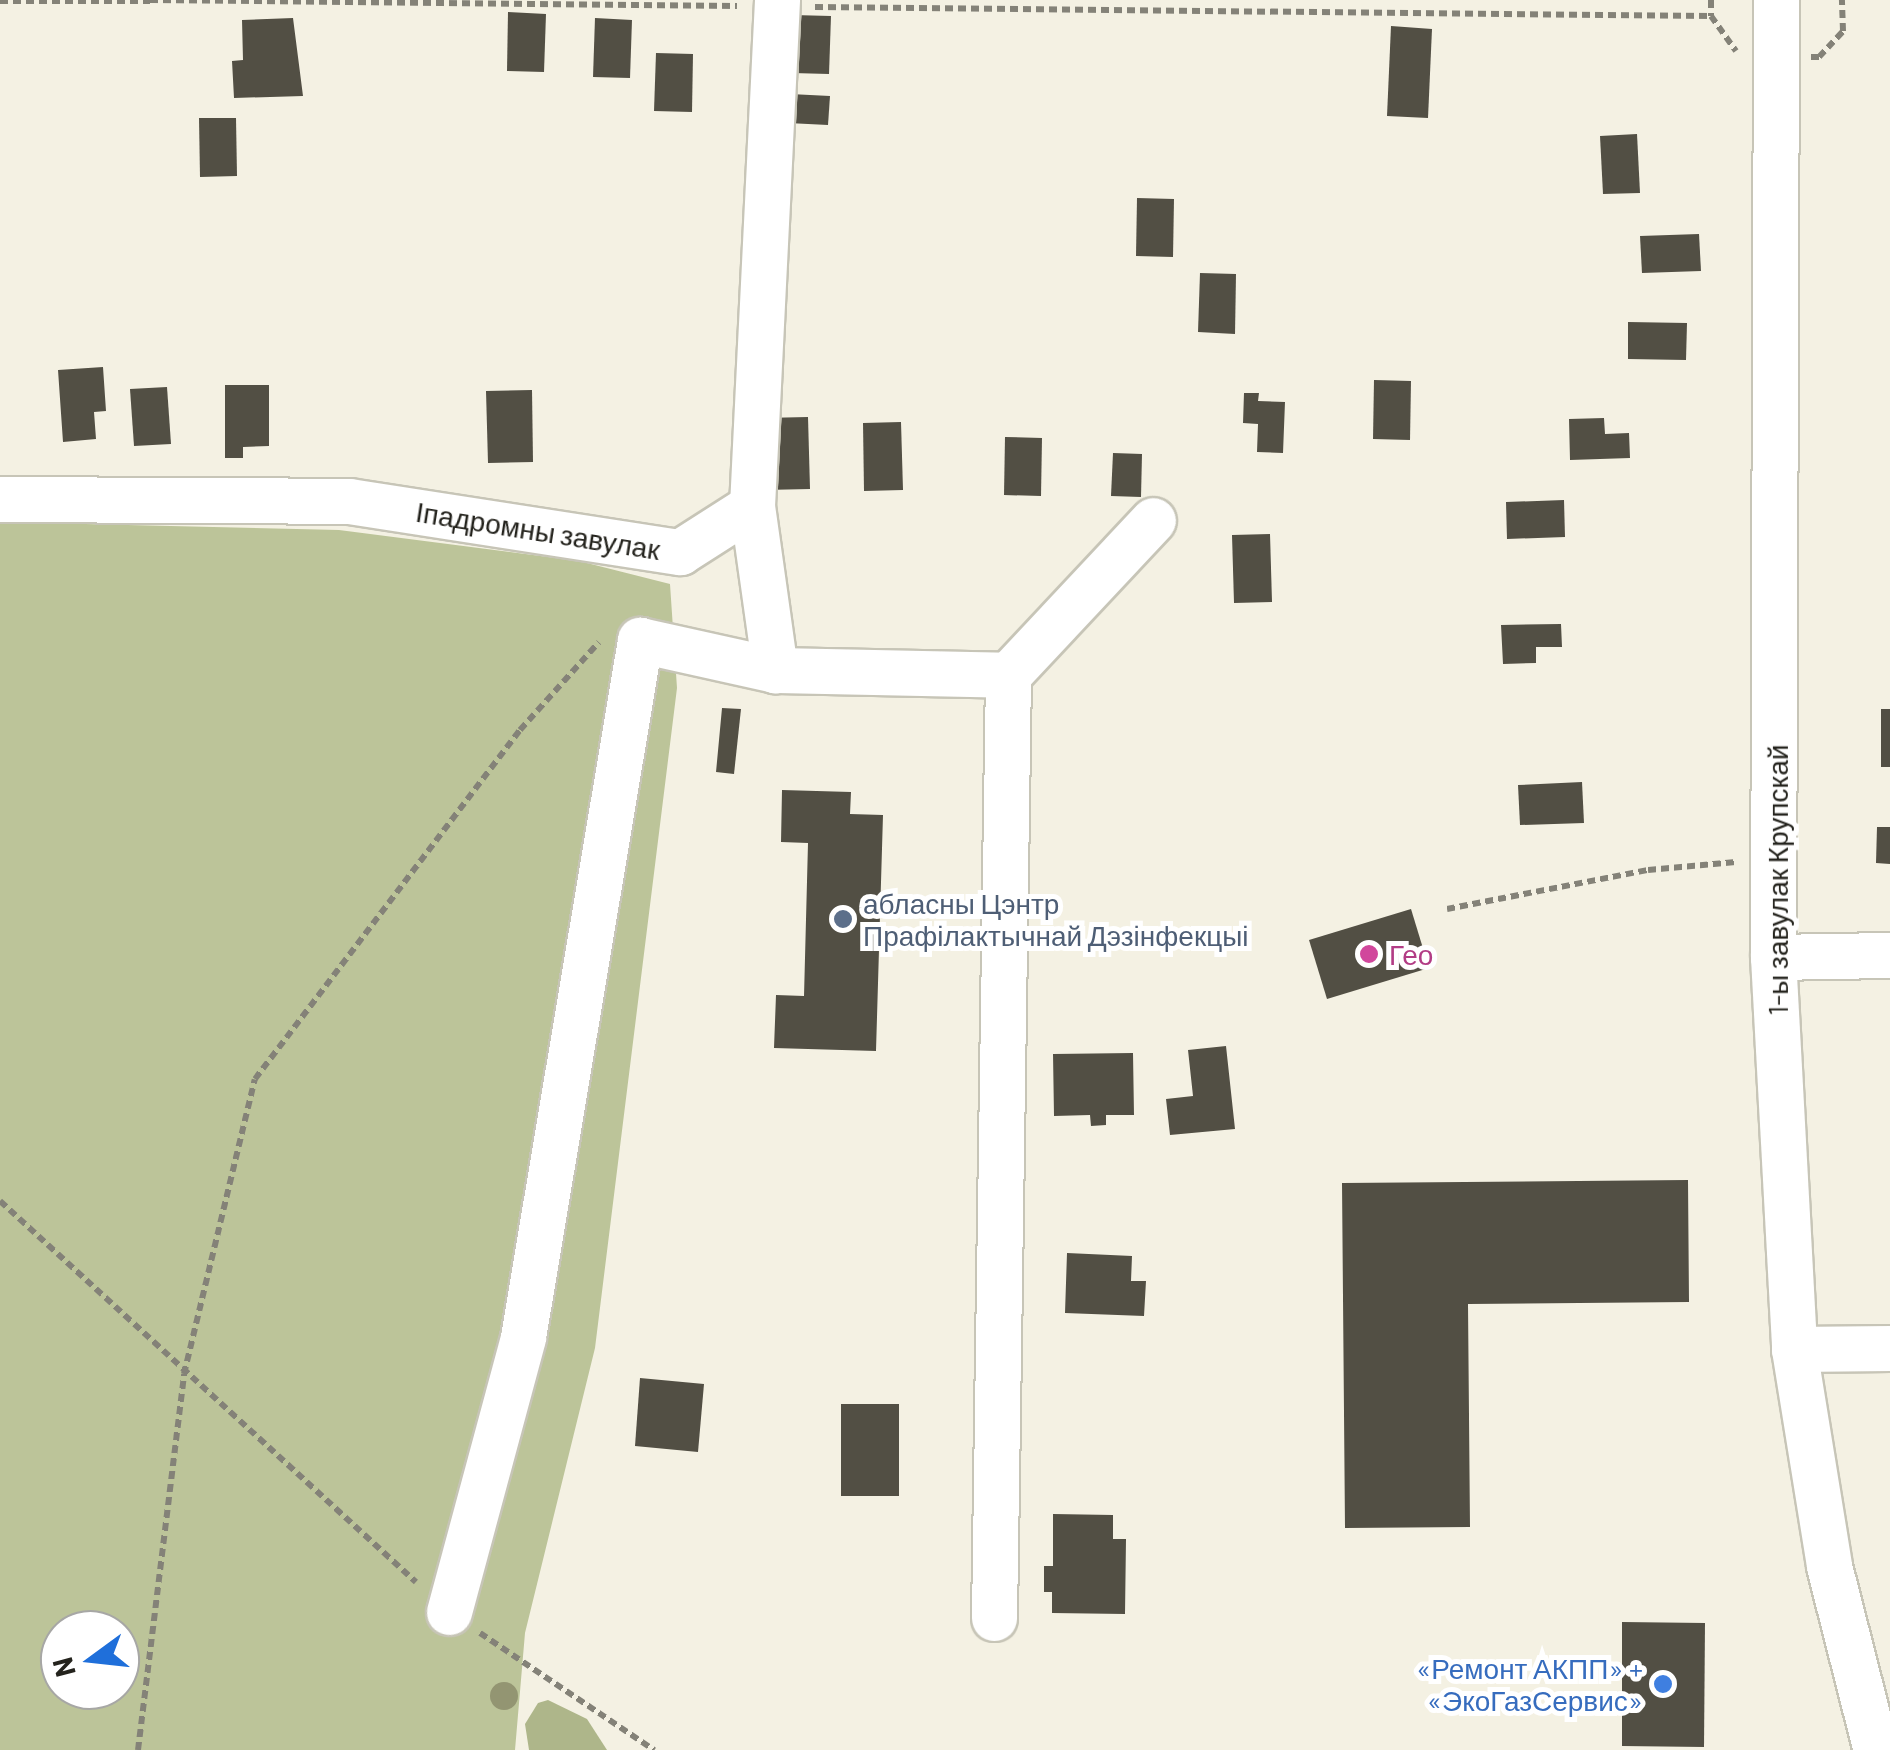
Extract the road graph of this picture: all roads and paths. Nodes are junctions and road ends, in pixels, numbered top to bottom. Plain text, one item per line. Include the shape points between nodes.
1 (0, 0) edge
2 (1776, 0) edge
3 (150, 1) edge
4 (633, 3) edge
5 (776, 3) edge
6 (1712, 16) dead end
7 (0, 499) edge
8 (752, 506) junction
9 (1153, 520) dead end
10 (614, 626) dead end
11 (775, 670) junction
12 (1008, 675) junction
13 (1778, 858) junction
14 (1447, 910) dead end
15 (1774, 956) junction
16 (1890, 956) edge
17 (0, 1202) edge
18 (1794, 1348) junction
19 (1890, 1348) edge
20 (184, 1374) junction
21 (449, 1612) junction
22 (994, 1618) dead end
23 (138, 1750) edge
24 (654, 1750) edge
25 (1876, 1750) edge

1 - 3 path
2 - 13 street, 1-ы завулак Крупскай
3 - 4 path
4 - 5 path
5 - 6 path
5 - 8 street
7 - 8 street, Іпадромны завулак via 349,500 680,552
8 - 11 street
9 - 12 street
10 - 20 path via 520,730 255,1079
11 - 12 street
11 - 21 street via 640,640 522,1337
12 - 22 street
13 - 14 path via 1648,870
13 - 15 street, 1-ы завулак Крупскай
15 - 16 street
15 - 18 street, 1-ы завулак Крупскай
17 - 20 path
18 - 19 street
18 - 25 street, 1-ы завулак Крупскай via 1829,1566
20 - 21 path
20 - 23 path
21 - 24 path

